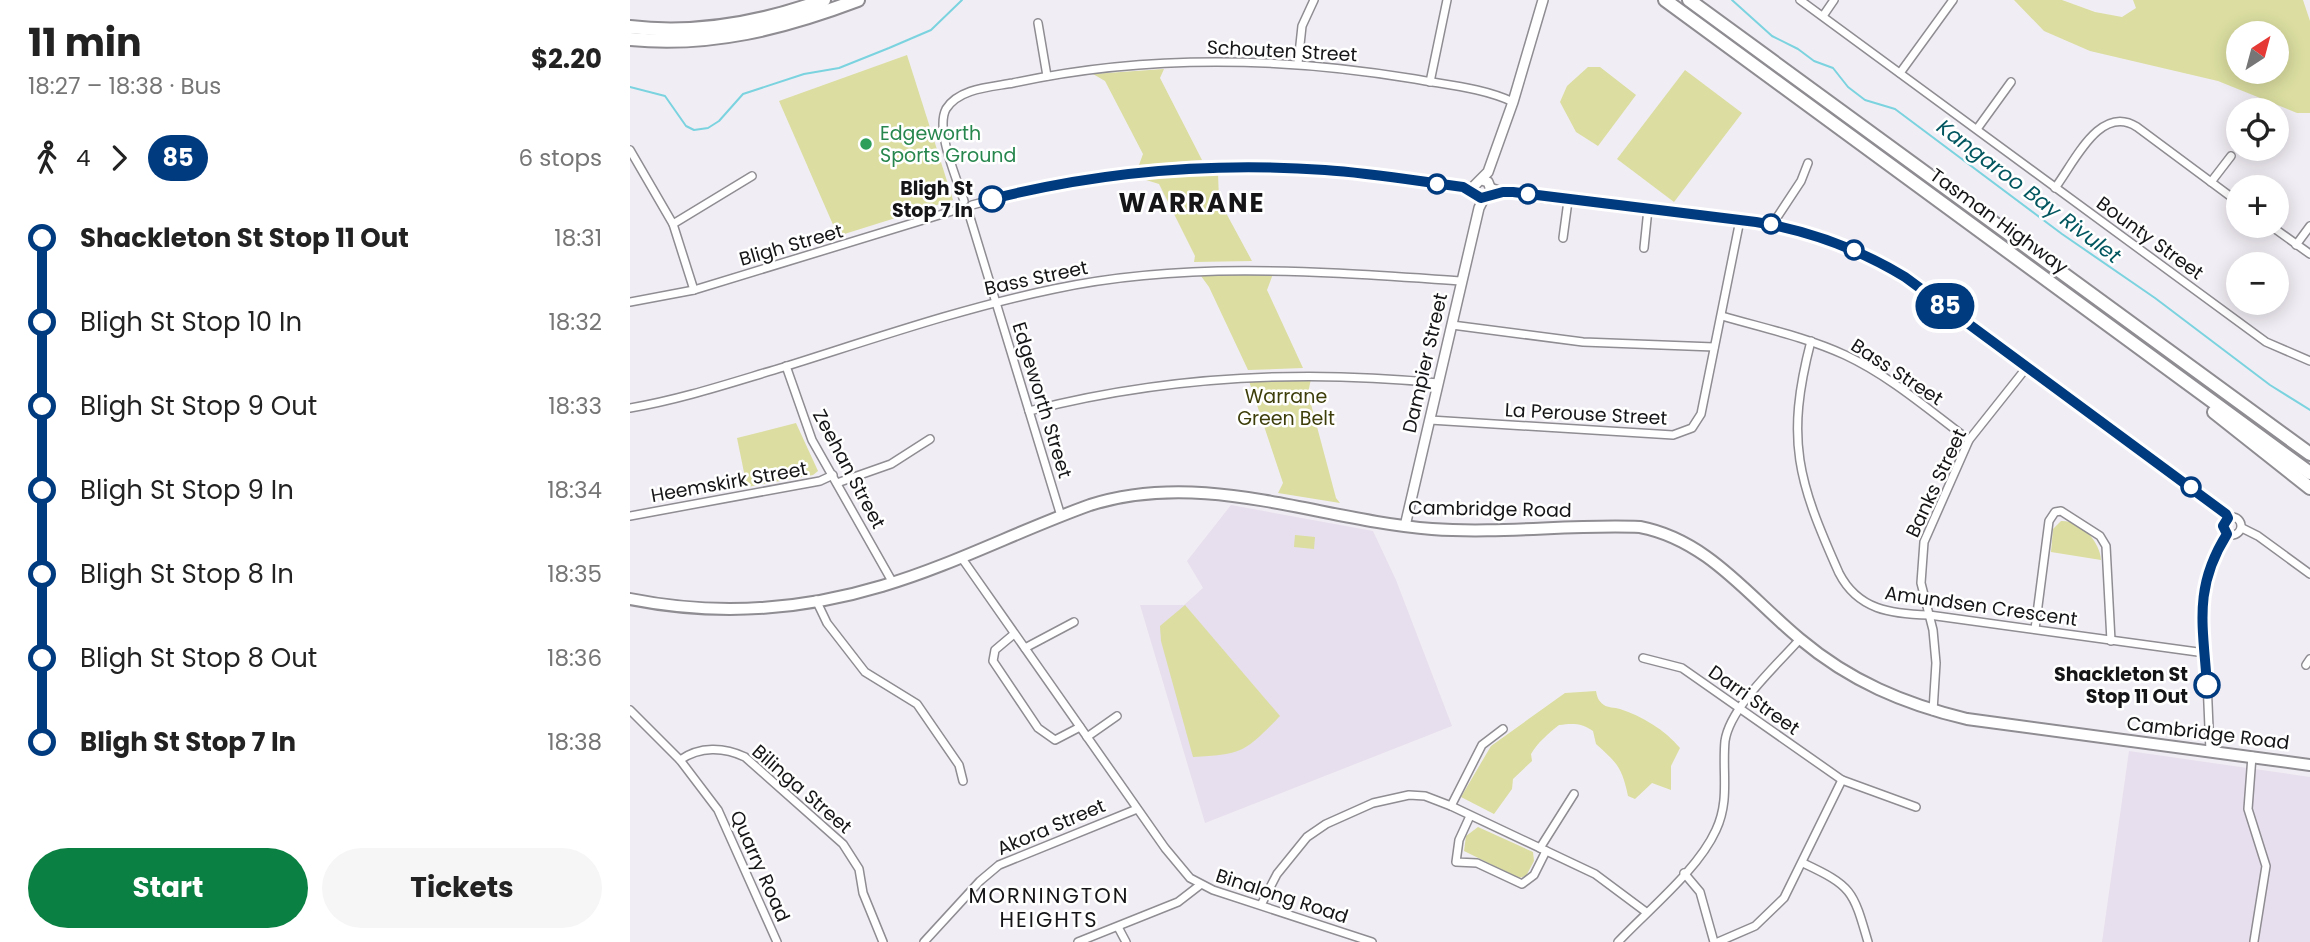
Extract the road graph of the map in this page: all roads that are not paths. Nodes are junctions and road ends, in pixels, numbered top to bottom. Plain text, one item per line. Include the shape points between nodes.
1 (824, 0) edge
2 (858, 0) edge
3 (1314, 0) edge
4 (1447, 0) edge
5 (1543, 0) edge
6 (1665, 0) edge
7 (1689, 0) edge
8 (1800, 0) edge
9 (1835, 0) edge
10 (1954, 0) edge
11 (1823, 16) junction
12 (1038, 23) dead end
13 (630, 27) edge
14 (630, 39) edge
15 (1298, 63) junction
16 (1900, 73) junction
17 (1047, 76) junction
18 (1430, 82) junction
19 (2011, 82) dead end
20 (1513, 102) junction
21 (1977, 130) junction
22 (630, 150) edge
23 (2227, 161) edge
24 (1808, 163) dead end
25 (752, 176) dead end
26 (2211, 182) junction
27 (1483, 187) junction
28 (2055, 188) junction
29 (2226, 193) edge
30 (964, 201) junction
31 (1568, 201) junction
32 (972, 205) junction
33 (959, 209) junction
34 (1648, 209) junction
35 (969, 214) junction
36 (1740, 220) junction
37 (673, 224) junction
38 (1772, 225) junction
39 (2310, 226) edge
40 (1563, 238) dead end
41 (2287, 238) edge
42 (2297, 245) junction
43 (1644, 248) dead end
44 (2310, 254) edge
45 (1462, 281) junction
46 (2056, 287) junction
47 (694, 290) junction
48 (630, 302) edge
49 (995, 302) junction
50 (1722, 316) junction
51 (1452, 326) junction
52 (1811, 341) junction
53 (1714, 347) junction
54 (2310, 361) edge
55 (786, 366) junction
56 (2027, 367) junction
57 (1438, 383) junction
58 (2221, 390) junction
59 (630, 408) edge
60 (1029, 411) junction
61 (1430, 420) junction
62 (930, 439) dead end
63 (1969, 440) junction
64 (2310, 445) edge
65 (2310, 454) edge
66 (2310, 473) edge
67 (835, 479) junction
68 (2310, 488) edge
69 (2049, 502) dead end
70 (2055, 512) junction
71 (630, 516) edge
72 (1061, 516) junction
73 (2228, 518) junction
74 (1405, 526) junction
75 (2242, 528) junction
76 (2227, 534) junction
77 (961, 557) junction
78 (2310, 574) edge
79 (893, 583) junction
80 (630, 599) edge
81 (816, 600) junction
82 (1928, 615) junction
83 (1074, 622) dead end
84 (2035, 629) junction
85 (1014, 634) junction
86 (1800, 639) junction
87 (2111, 641) junction
88 (1025, 648) junction
89 (2205, 653) junction
90 (1643, 658) dead end
91 (1740, 709) junction
92 (630, 710) edge
93 (1933, 711) junction
94 (1117, 716) dead end
95 (1080, 727) junction
96 (1497, 729) dead end
97 (1087, 737) junction
98 (2210, 751) junction
99 (2252, 756) junction
100 (680, 760) junction
101 (2310, 765) edge
102 (1842, 780) junction
103 (962, 781) dead end
104 (1574, 794) dead end
105 (1451, 806) junction
106 (1916, 807) dead end
107 (1137, 809) junction
108 (1471, 816) junction
109 (1543, 849) junction
110 (1802, 863) junction
111 (1684, 873) junction
112 (1199, 885) junction
113 (1261, 905) junction
114 (1646, 912) junction
115 (1118, 927) junction
116 (2254, 940) edge
117 (777, 942) edge
118 (883, 942) edge
119 (924, 942) edge
120 (1077, 942) edge
121 (1126, 942) edge
122 (1372, 942) edge
123 (1618, 942) edge
124 (1716, 942) edge
125 (1868, 942) edge

1 - 13 highway via 727,26
2 - 14 highway via 743,35 686,41
3 - 15 street via 1302,26
4 - 18 street
5 - 20 street
6 - 46 highway, Tasman Highway
7 - 58 highway, Tasman Highway
8 - 11 street, Bounty Street
9 - 11 street
10 - 16 street
11 - 16 street, Bounty Street
12 - 17 street
15 - 17 street, Schouten Street via 1166,63
15 - 18 street, Schouten Street
16 - 21 street, Bounty Street
17 - 30 street, Schouten Street via 966,93 945,111 942,127
18 - 20 street, Schouten Street via 1499,95
19 - 21 street
20 - 27 street
21 - 28 street, Bounty Street
22 - 37 street
23 - 26 street
24 - 38 street
25 - 37 street
26 - 28 street via 2137,127 2116,120 2100,129
26 - 29 street
27 - 31 street
27 - 32 street via 1328,170 1209,167 1098,177
27 - 45 street, Dampier Street
28 - 54 street, Bounty Street via 2266,342
30 - 32 street
30 - 33 street
31 - 34 street
31 - 40 street
32 - 35 street
33 - 35 street
33 - 47 street, Bligh Street
34 - 36 street
34 - 43 street
35 - 49 street, Edgeworth Street
36 - 38 street
36 - 50 street, La Perouse Street
37 - 47 street
38 - 56 street via 1829,240 1886,266
39 - 42 street
41 - 42 street
42 - 44 street
45 - 49 street, Bass Street via 1272,270 1202,271 1107,279
45 - 51 street, Dampier Street
46 - 66 highway, Tasman Highway
46 - 68 highway
47 - 48 street, Bligh Street
49 - 55 street, Bass Street
49 - 60 street, Edgeworth Street
50 - 52 street, Bass Street
50 - 53 street, La Perouse Street
51 - 53 street via 1583,342
51 - 57 street, Dampier Street
52 - 63 street, Bass Street via 1866,366
52 - 82 street, Amundsen Crescent via 1797,400 1797,447 1806,492 1834,561 1846,586 1871,607 1895,614
53 - 61 street, La Perouse Street via 1699,418 1679,435
55 - 59 street, Bass Street via 685,397
55 - 67 street, Zeehan Street via 802,415
56 - 63 street, Banks Street
56 - 73 street
57 - 60 street via 1252,375 1137,388
57 - 61 street, Dampier Street
58 - 64 highway
58 - 65 highway, Tasman Highway
60 - 72 street, Edgeworth Street
61 - 74 street, Dampier Street
62 - 67 street, Heemskirk Street via 891,464
63 - 82 street, Banks Street via 1922,549 1921,583
67 - 71 street, Heemskirk Street
67 - 79 street, Zeehan Street
69 - 70 street
70 - 84 street via 2049,521
70 - 87 street via 2070,514 2105,543
72 - 74 main road, Cambridge Road via 1117,498 1206,492
72 - 77 main road, Cambridge Road
73 - 75 street via 2239,520
73 - 76 street via 2223,526
74 - 86 main road, Cambridge Road via 1452,530 1626,526 1655,530 1696,548
75 - 76 street via 2237,534
75 - 78 street
76 - 89 street via 2210,562 2203,587
77 - 79 main road, Cambridge Road
77 - 85 street, Binalong Road
79 - 81 main road, Cambridge Road
80 - 81 main road, Cambridge Road via 719,611
81 - 103 street via 827,623 865,671 917,704 959,765
82 - 84 street, Amundsen Crescent
82 - 93 street, Banks Street via 1936,663
83 - 88 street
84 - 87 street, Amundsen Crescent
85 - 88 street, Binalong Road
85 - 95 street via 995,650 993,661 1038,728 1055,740
86 - 91 street
86 - 93 main road, Cambridge Road via 1866,685
87 - 89 street, Amundsen Crescent
88 - 95 street, Binalong Road
89 - 98 street
90 - 91 street, Darri Street via 1682,668
91 - 102 street, Darri Street
91 - 111 street via 1726,740 1726,797 1721,820
92 - 100 street, Quarry Road
93 - 98 main road, Cambridge Road
94 - 97 street
95 - 97 street, Binalong Road
96 - 105 street via 1482,745
97 - 107 street, Binalong Road
98 - 99 main road, Cambridge Road
99 - 101 main road, Cambridge Road
99 - 116 street via 2248,804 2266,866
100 - 117 street, Quarry Road via 725,821
100 - 118 street, Bilinga Street via 707,750 737,753 828,828 855,861
102 - 106 street, Darri Street
102 - 110 street
104 - 109 street
105 - 108 street
105 - 113 street via 1425,796 1400,795 1326,824 1291,854
107 - 112 street, Binalong Road via 1182,870
107 - 119 street, Akora Street via 999,866
108 - 109 street
108 - 109 street via 1459,841 1456,862 1477,863 1522,884 1534,876
109 - 114 street via 1604,879
110 - 124 street via 1772,913 1747,931
110 - 125 street via 1848,888
111 - 114 street
111 - 124 street via 1700,892
112 - 113 street, Binalong Road
112 - 115 street via 1178,902
113 - 122 street, Binalong Road
114 - 123 street
115 - 120 street
115 - 121 street

